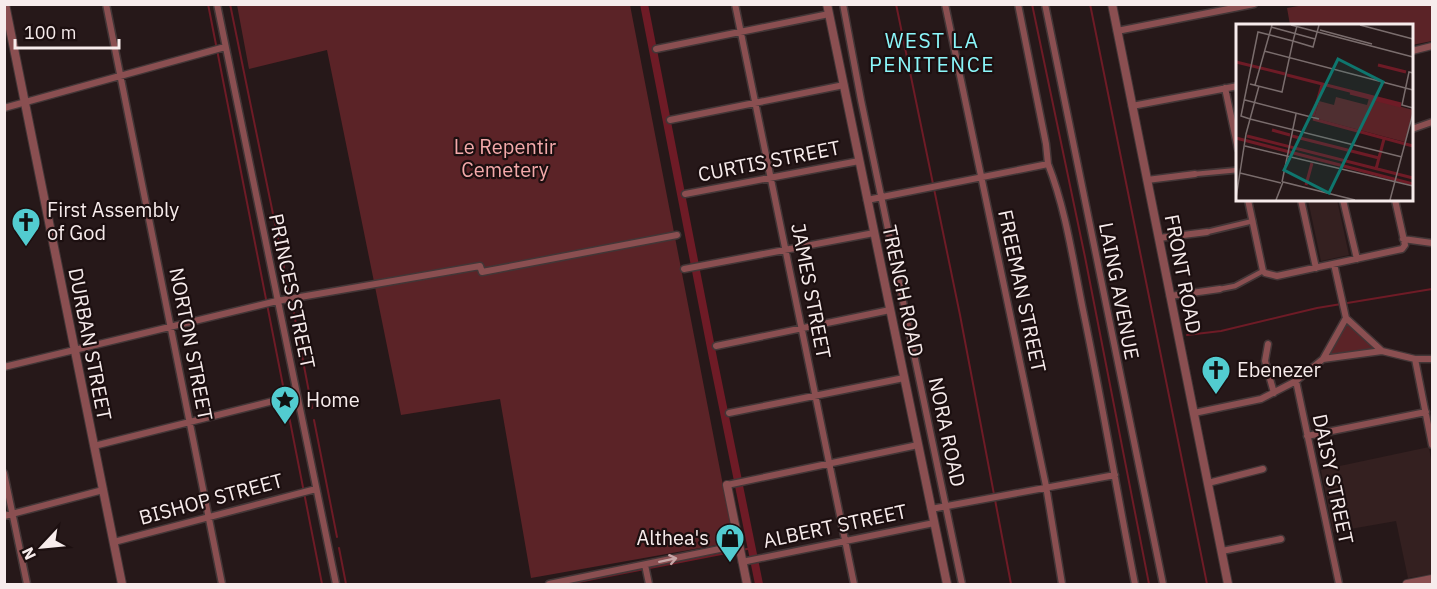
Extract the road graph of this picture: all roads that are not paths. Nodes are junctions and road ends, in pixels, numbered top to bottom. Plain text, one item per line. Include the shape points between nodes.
1 (5, 4) edge
2 (106, 4) edge
3 (217, 4) edge
4 (735, 4) edge
5 (827, 4) edge
6 (843, 4) edge
7 (945, 4) edge
8 (1018, 4) edge
9 (1045, 4) edge
10 (1112, 4) edge
11 (1254, 4) edge
12 (1240, 6) edge
13 (829, 14) junction
14 (1117, 31) junction
15 (741, 32) junction
16 (1432, 46) edge
17 (225, 47) junction
18 (656, 49) dead end
19 (1413, 51) edge
20 (121, 77) junction
21 (843, 85) junction
22 (1236, 86) edge
23 (1225, 88) junction
24 (25, 102) junction
25 (755, 103) junction
26 (1132, 106) junction
27 (4, 108) edge
28 (670, 120) dead end
29 (1432, 122) edge
30 (1413, 129) edge
31 (1236, 140) edge
32 (859, 161) junction
33 (1048, 164) junction
34 (1236, 170) edge
35 (1195, 174) joint
36 (981, 176) junction
37 (771, 178) junction
38 (1147, 180) junction
39 (685, 194) dead end
40 (882, 197) junction
41 (867, 200) junction
42 (1248, 201) edge
43 (1301, 201) edge
44 (1343, 201) edge
45 (1395, 201) edge
46 (1253, 221) junction
47 (1207, 232) joint
48 (874, 233) junction
49 (677, 235) dead end
50 (1159, 238) junction
51 (1403, 239) junction
52 (1432, 243) edge
53 (785, 250) junction
54 (1357, 259) junction
55 (1334, 264) junction
56 (1316, 268) junction
57 (684, 269) dead end
58 (1263, 271) junction
59 (1220, 290) joint
60 (1170, 296) junction
61 (274, 301) junction
62 (890, 310) junction
63 (1346, 318) junction
64 (170, 327) junction
65 (801, 328) junction
66 (1268, 344) dead end
67 (716, 346) dead end
68 (75, 351) junction
69 (1382, 351) junction
70 (1415, 358) junction
71 (1323, 359) junction
72 (1432, 359) edge
73 (4, 367) edge
74 (904, 378) junction
75 (1296, 381) junction
76 (1274, 393) junction
77 (294, 396) junction
78 (815, 396) junction
79 (729, 412) dead end
80 (1426, 412) junction
81 (1194, 413) junction
82 (189, 421) junction
83 (1307, 436) junction
84 (918, 445) junction
85 (1432, 445) edge
86 (94, 446) junction
87 (829, 464) junction
88 (1263, 469) dead end
89 (4, 473) edge
90 (1114, 475) junction
91 (1208, 483) junction
92 (727, 485) joint
93 (1046, 486) junction
94 (103, 490) junction
95 (313, 490) junction
96 (945, 506) junction
97 (931, 509) junction
98 (12, 514) junction
99 (4, 516) edge
100 (208, 517) junction
101 (934, 523) junction
102 (1281, 539) dead end
103 (844, 541) junction
104 (114, 542) junction
105 (739, 545) junction
106 (1222, 551) junction
107 (742, 562) junction
108 (645, 565) junction
109 (1432, 579) edge
110 (27, 585) edge
111 (122, 585) edge
112 (222, 585) edge
113 (336, 585) edge
114 (549, 585) edge
115 (649, 585) edge
116 (747, 585) edge
117 (854, 585) edge
118 (947, 585) edge
119 (962, 585) edge
120 (1062, 585) edge
121 (1135, 585) edge
122 (1162, 585) edge
123 (1228, 585) edge
124 (1339, 585) edge
125 (1407, 585) edge

1 - 24 street, DURBAN STREET
2 - 20 street, NORTON STREET
3 - 17 street, PRINCES STREET
4 - 15 street, JAMES STREET
5 - 13 street, TRENCH ROAD
6 - 40 street, NORA ROAD
7 - 36 street, FREEMAN STREET
8 - 33 street
9 - 122 street, LAING AVENUE
10 - 14 street, FRONT ROAD
11 - 12 street
12 - 14 street
13 - 15 street
13 - 21 street, TRENCH ROAD
14 - 26 street, FRONT ROAD
15 - 18 street
15 - 25 street, JAMES STREET
16 - 19 street
17 - 20 street
17 - 61 street, PRINCES STREET
20 - 24 street
20 - 64 street, NORTON STREET
21 - 25 street
21 - 32 street, TRENCH ROAD
22 - 23 street
23 - 26 street
23 - 31 street
24 - 27 street
24 - 68 street, DURBAN STREET
25 - 28 street
25 - 37 street, JAMES STREET
26 - 38 street, FRONT ROAD
29 - 30 street
32 - 37 street, CURTIS STREET
32 - 41 street, TRENCH ROAD
33 - 36 street
33 - 90 street via 1066,223
34 - 35 street
35 - 38 street
36 - 40 street
36 - 93 street, FREEMAN STREET
37 - 39 street, CURTIS STREET
37 - 53 street, JAMES STREET
38 - 50 street, FRONT ROAD
40 - 41 street
40 - 96 street, NORA ROAD
41 - 48 street, TRENCH ROAD
42 - 46 street
43 - 56 street
44 - 54 street
45 - 51 street
46 - 47 street
46 - 58 street
47 - 50 street
48 - 53 street
48 - 62 street, TRENCH ROAD
49 - 61 street via 482,272 480,266
50 - 60 street, FRONT ROAD
51 - 52 street
51 - 54 street via 1402,249
53 - 57 street
53 - 65 street, JAMES STREET
54 - 55 street
55 - 56 street
55 - 63 street
56 - 58 street via 1277,276
58 - 59 street
59 - 60 street
60 - 81 street, FRONT ROAD
61 - 64 street
61 - 77 street, PRINCES STREET
62 - 65 street
62 - 74 street, TRENCH ROAD
63 - 69 street
63 - 71 street
64 - 68 street
64 - 82 street, NORTON STREET
65 - 67 street
65 - 78 street, JAMES STREET
66 - 76 street via 1265,361
68 - 73 street
68 - 86 street, DURBAN STREET
69 - 70 street
69 - 71 street
70 - 72 street
70 - 80 street
71 - 75 street
74 - 78 street
74 - 84 street, TRENCH ROAD
75 - 76 street
75 - 83 street, DAISY STREET
76 - 81 street
77 - 82 street
77 - 95 street, PRINCES STREET
78 - 79 street
78 - 87 street, JAMES STREET
80 - 83 street
80 - 85 street
81 - 91 street, FRONT ROAD
82 - 86 street
82 - 100 street, NORTON STREET
83 - 124 street, DAISY STREET
84 - 87 street
84 - 97 street, TRENCH ROAD
86 - 94 street, DURBAN STREET
87 - 92 street
87 - 103 street, JAMES STREET
88 - 91 street
89 - 98 street
90 - 93 street
90 - 121 street
91 - 106 street, FRONT ROAD
92 - 105 street
93 - 96 street
93 - 120 street, FREEMAN STREET
94 - 98 street
94 - 104 street, DURBAN STREET
95 - 100 street, BISHOP STREET
95 - 113 street, PRINCES STREET
96 - 97 street
96 - 119 street, NORA ROAD
97 - 101 street, TRENCH ROAD
98 - 99 street
98 - 110 street
100 - 104 street, BISHOP STREET
100 - 112 street, NORTON STREET
101 - 103 street, ALBERT STREET
101 - 118 street, TRENCH ROAD
102 - 106 street
103 - 107 street, ALBERT STREET
103 - 117 street, JAMES STREET
104 - 111 street, DURBAN STREET
105 - 107 street
108 -> 105 street
106 - 123 street, FRONT ROAD
107 - 116 street
108 - 114 street
108 - 115 street
109 - 125 street

